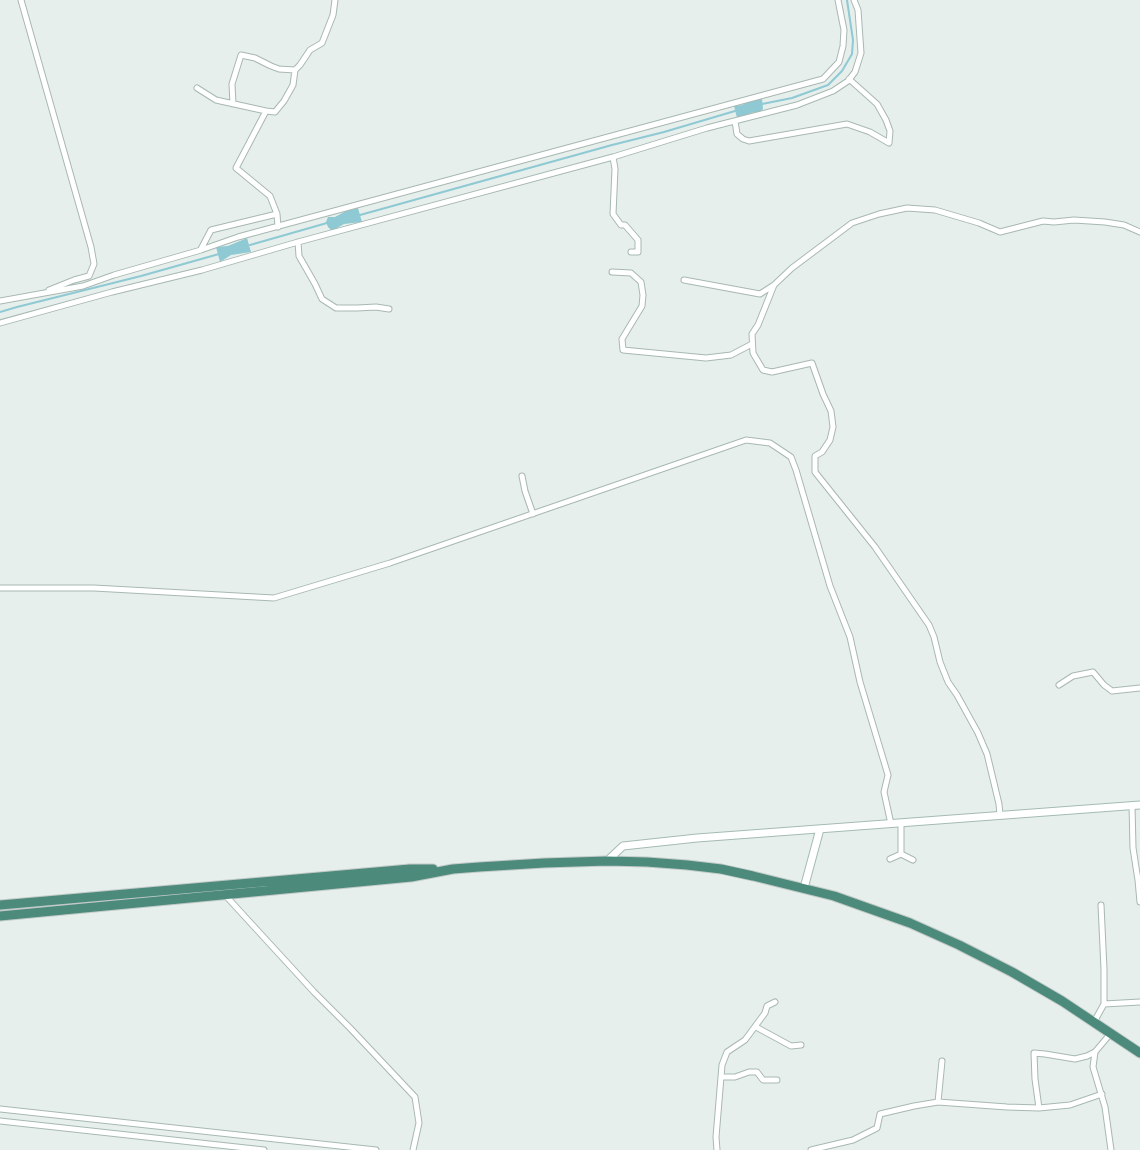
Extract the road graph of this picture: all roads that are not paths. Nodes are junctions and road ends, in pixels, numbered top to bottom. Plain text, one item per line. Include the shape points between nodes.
1 (21, 0) edge
2 (335, 0) edge
3 (838, 0) edge
4 (854, 0) edge
5 (295, 70) junction
6 (849, 79) junction
7 (197, 88) dead end
8 (233, 104) junction
9 (266, 111) junction
10 (734, 121) junction
11 (613, 158) junction
12 (277, 214) junction
13 (278, 227) junction
14 (1140, 232) edge
15 (298, 242) junction
16 (201, 250) junction
17 (631, 252) dead end
18 (612, 272) dead end
19 (89, 276) junction
20 (684, 280) dead end
21 (94, 282) junction
22 (774, 285) junction
23 (44, 292) junction
24 (0, 301) edge
25 (389, 309) dead end
26 (0, 323) edge
27 (752, 344) junction
28 (522, 476) dead end
29 (533, 514) junction
30 (0, 588) edge
31 (1059, 685) dead end
32 (1140, 688) edge
33 (1136, 805) edge
34 (1000, 816) junction
35 (901, 823) junction
36 (891, 824) junction
37 (820, 829) junction
38 (901, 854) junction
39 (890, 859) dead end
40 (913, 860) dead end
41 (607, 861) junction
42 (453, 869) junction
43 (1139, 880) edge
44 (804, 888) junction
45 (225, 895) junction
46 (1140, 902) edge
47 (0, 904) edge
48 (1101, 905) dead end
49 (0, 916) edge
50 (775, 1002) dead end
51 (1140, 1002) edge
52 (1104, 1004) junction
53 (1094, 1022) junction
54 (756, 1027) junction
55 (1110, 1033) junction
56 (802, 1045) dead end
57 (1095, 1052) junction
58 (1140, 1053) edge
59 (942, 1061) dead end
60 (722, 1078) junction
61 (777, 1080) dead end
62 (1102, 1094) junction
63 (938, 1102) junction
64 (1039, 1108) junction
65 (0, 1109) edge
66 (0, 1121) edge
67 (264, 1150) edge
68 (376, 1150) edge
69 (412, 1150) edge
70 (716, 1150) edge
71 (811, 1150) edge
72 (1111, 1150) edge

1 - 19 street via 91,247 94,264
2 - 5 street via 322,43 310,50
3 - 13 street via 844,30 843,46 839,62 823,79
4 - 6 street via 858,10 861,53 855,72
5 - 8 street via 280,69 241,55 232,84
5 - 9 street via 293,85 284,101 275,112
6 - 10 street via 833,91 797,105
6 - 10 street via 877,104 890,131 889,142 847,124 749,140 737,134
7 - 8 street via 216,100
8 - 9 street
9 - 12 street via 236,168 270,196
10 - 11 street
11 - 15 street
11 - 17 street via 613,214 620,225 626,226 638,240 638,252
12 - 13 street
12 - 16 street via 211,230
13 - 16 street via 238,236
14 - 22 street via 1124,225 1074,220 1043,221 1000,232 935,210 907,208 852,223
15 - 25 street via 299,256 322,299 336,308
15 - 26 street
16 - 21 street
18 - 27 street via 631,273 641,282 643,295 642,306 622,339 623,350 706,358 730,355
19 - 21 street
19 - 23 street
20 - 22 street via 760,294
21 - 23 street
22 - 27 street via 752,334
23 - 24 street
27 - 34 street via 753,353 763,370 772,372 812,363 831,411 833,427 830,440 815,456 815,472 875,547 929,625 948,682 987,754
28 - 29 street
29 - 30 street via 390,564 274,598 94,588
29 - 36 street via 746,440 770,443 791,457 830,586 850,636 888,775 884,792
31 - 32 street via 1073,676 1093,672 1112,691
33 - 34 main road
33 - 43 street via 1133,848
34 - 35 main road
35 - 36 main road
35 - 38 street
36 - 37 main road
37 - 41 main road via 623,846
37 - 44 main road
38 - 39 street
38 - 40 street
41 - 42 highway
41 - 44 highway via 721,869
42 - 45 highway via 411,877
42 - 47 highway via 410,869
43 - 46 street
44 - 53 highway via 910,923 959,945 1062,1000
45 - 49 highway
45 - 69 street via 415,1097 419,1123
48 - 52 street
50 - 54 street via 767,1006
51 - 52 street
52 - 53 street
53 - 55 highway
54 - 56 street via 791,1046
54 - 60 street via 745,1040 727,1052
55 - 57 street
55 - 58 highway
57 - 62 street via 1094,1067
57 - 64 street via 1075,1059 1034,1053
59 - 63 street
60 - 61 street via 757,1072 763,1080
60 - 70 street
62 - 64 street via 1070,1105
62 - 72 street
63 - 64 street
63 - 71 street via 880,1114 877,1128 853,1140
65 - 68 street
66 - 67 street

